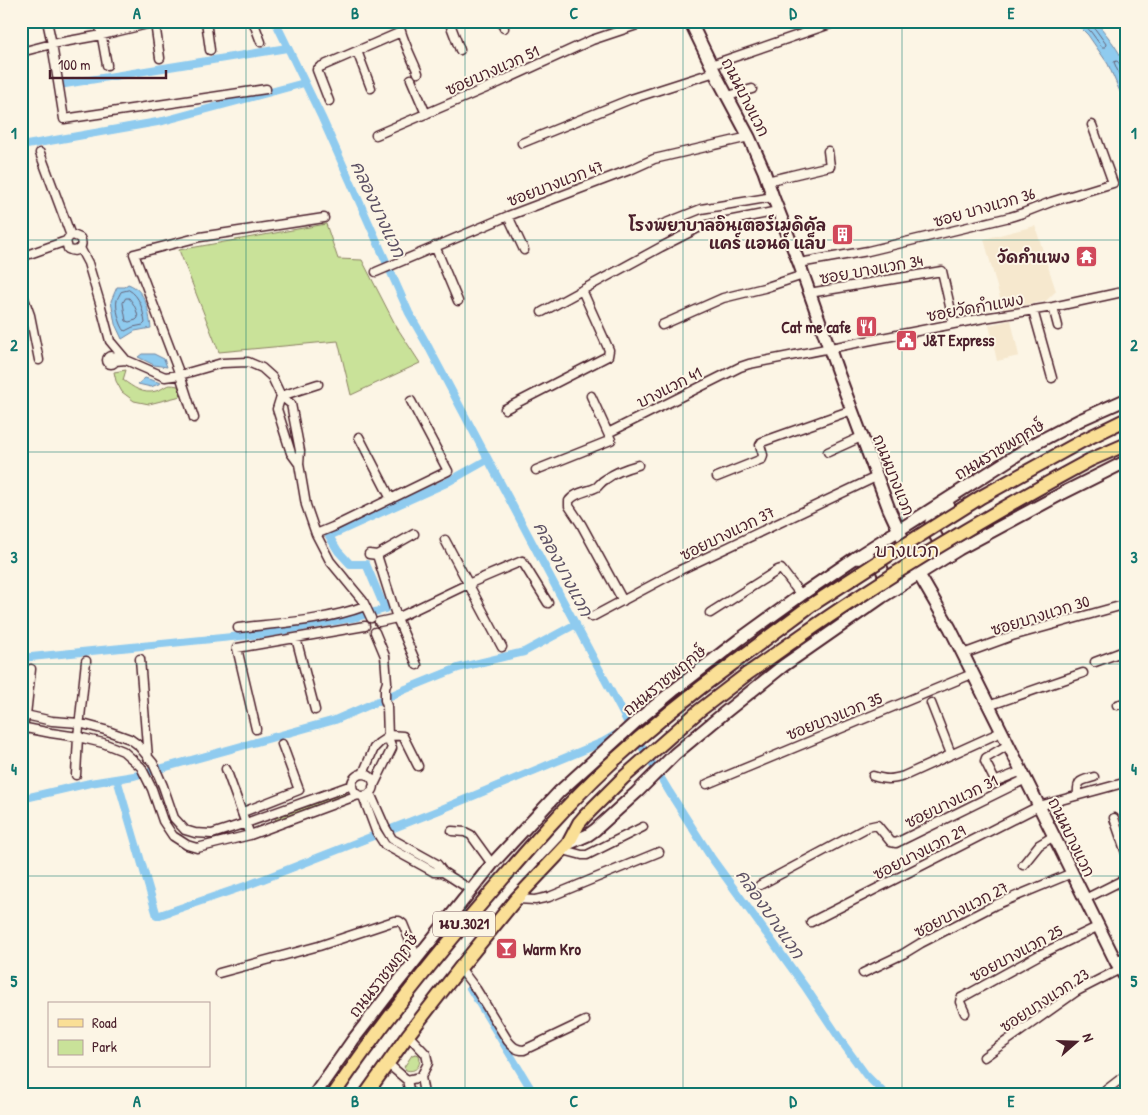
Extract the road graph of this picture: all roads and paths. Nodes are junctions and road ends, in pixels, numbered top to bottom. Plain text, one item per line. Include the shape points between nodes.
1 (46, 21) edge
2 (98, 21) edge
3 (206, 21) edge
4 (253, 21) edge
5 (399, 21) edge
6 (449, 21) edge
7 (649, 21) edge
8 (690, 21) edge
9 (839, 21) edge
10 (158, 22) edge
11 (401, 32) junction
12 (102, 35) junction
13 (261, 42) dead end
14 (52, 44) junction
15 (210, 50) dead end
16 (460, 50) dead end
17 (357, 51) junction
18 (21, 52) edge
19 (160, 58) dead end
20 (107, 65) dead end
21 (713, 68) junction
22 (418, 73) dead end
23 (411, 80) dead end
24 (371, 88) dead end
25 (266, 89) dead end
26 (752, 89) dead end
27 (728, 96) junction
28 (329, 101) dead end
29 (426, 114) junction
30 (1092, 125) dead end
31 (376, 136) dead end
32 (749, 136) junction
33 (522, 142) dead end
34 (828, 151) dead end
35 (40, 153) dead end
36 (768, 181) junction
37 (773, 197) junction
38 (778, 211) junction
39 (508, 216) junction
40 (324, 218) dead end
41 (661, 225) dead end
42 (68, 239) junction
43 (435, 246) junction
44 (80, 248) junction
45 (524, 250) dead end
46 (21, 257) edge
47 (799, 263) junction
48 (376, 272) dead end
49 (803, 275) junction
50 (21, 290) edge
51 (582, 290) junction
52 (1127, 292) edge
53 (809, 293) junction
54 (458, 301) dead end
55 (1053, 307) junction
56 (1033, 310) junction
57 (542, 312) dead end
58 (954, 324) junction
59 (662, 325) dead end
60 (1058, 326) dead end
61 (110, 341) junction
62 (829, 348) junction
63 (39, 360) dead end
64 (126, 360) junction
65 (180, 375) junction
66 (1052, 378) dead end
67 (318, 384) dead end
68 (281, 396) junction
69 (591, 396) dead end
70 (1127, 399) edge
71 (411, 401) dead end
72 (505, 409) dead end
73 (852, 410) junction
74 (194, 418) dead end
75 (1127, 419) edge
76 (295, 422) junction
77 (282, 425) junction
78 (608, 433) junction
79 (359, 437) dead end
80 (861, 437) junction
81 (1127, 444) edge
82 (828, 452) dead end
83 (1127, 460) edge
84 (299, 464) junction
85 (638, 465) dead end
86 (536, 470) dead end
87 (717, 477) dead end
88 (876, 477) junction
89 (968, 486) junction
90 (391, 499) junction
91 (899, 530) junction
92 (993, 531) junction
93 (316, 534) junction
94 (414, 534) dead end
95 (445, 540) dead end
96 (855, 558) junction
97 (919, 573) junction
98 (468, 584) junction
99 (801, 595) junction
100 (882, 597) junction
101 (623, 601) junction
102 (548, 603) dead end
103 (1127, 604) edge
104 (365, 606) junction
105 (710, 613) dead end
106 (592, 617) dead end
107 (371, 618) junction
108 (398, 618) junction
109 (379, 622) junction
110 (365, 626) junction
111 (238, 628) dead end
112 (375, 632) junction
113 (296, 638) junction
114 (502, 647) dead end
115 (1127, 650) edge
116 (962, 654) junction
117 (140, 659) dead end
118 (86, 661) dead end
119 (1094, 662) dead end
120 (417, 665) dead end
121 (31, 669) dead end
122 (1083, 673) dead end
123 (972, 674) junction
124 (1127, 702) edge
125 (931, 703) dead end
126 (1117, 705) dead end
127 (988, 706) junction
128 (315, 710) dead end
129 (24, 715) edge
130 (79, 724) junction
131 (22, 728) edge
132 (256, 729) dead end
133 (1001, 732) junction
134 (388, 736) junction
135 (78, 737) junction
136 (282, 744) dead end
137 (1008, 746) junction
138 (951, 754) junction
139 (150, 760) junction
140 (418, 766) dead end
141 (141, 768) junction
142 (226, 769) dead end
143 (363, 774) junction
144 (76, 775) dead end
145 (1024, 775) junction
146 (872, 776) dead end
147 (1094, 777) dead end
148 (1127, 782) edge
149 (707, 784) dead end
150 (352, 785) junction
151 (366, 793) junction
152 (1078, 795) junction
153 (1039, 806) junction
154 (243, 812) junction
155 (1114, 818) dead end
156 (246, 823) junction
157 (643, 826) dead end
158 (452, 830) dead end
159 (250, 835) junction
160 (1054, 836) junction
161 (566, 847) junction
162 (659, 852) dead end
163 (1127, 856) edge
164 (492, 864) junction
165 (1023, 865) dead end
166 (443, 872) junction
167 (1072, 873) junction
168 (1127, 878) edge
169 (760, 885) dead end
170 (470, 890) junction
171 (516, 899) junction
172 (1085, 899) junction
173 (811, 922) dead end
174 (1099, 926) junction
175 (1127, 955) edge
176 (417, 958) junction
177 (1118, 966) junction
178 (460, 968) junction
179 (220, 973) dead end
180 (863, 973) dead end
181 (1127, 980) edge
182 (965, 1013) dead end
183 (585, 1021) dead end
184 (408, 1035) junction
185 (984, 1057) dead end
186 (387, 1063) junction
187 (1127, 1074) edge
188 (421, 1077) junction
189 (407, 1080) junction
190 (315, 1094) edge
191 (334, 1094) edge
192 (366, 1094) edge
193 (410, 1094) edge
194 (424, 1094) edge
195 (1101, 1094) edge

1 - 14 street
2 - 12 street
3 - 15 street
4 - 13 street
5 - 11 street
6 - 16 street
7 - 29 street, ซอยบางแวก 51 via 592,40
8 - 21 main road, ถนนบางแวก
9 - 21 street
10 - 12 street
10 - 19 street
11 - 17 street
11 - 22 street
12 - 14 street
12 - 20 street
14 - 18 street
14 - 25 street via 64,119
17 - 24 street
17 - 28 street via 317,70
21 - 27 main road, ถนนบางแวก
21 - 33 street
23 - 29 street
26 - 27 street
27 - 32 main road, ถนนบางแวก
29 - 31 street, ซอยบางแวก 51
30 - 47 street, ซอย บางแวก 36 via 1113,183 1010,217 868,251
32 - 36 main road, ถนนบางแวก
32 - 39 street, ซอยบางแวก 47 via 654,159
34 - 36 street via 830,166
35 - 42 street
36 - 37 main road, ถนนบางแวก
37 - 38 main road, ถนนบางแวก
37 - 41 street via 701,210
38 - 47 main road, ถนนบางแวก
38 - 51 street via 702,226
39 - 43 street, ซอยบางแวก 47
39 - 45 street
40 - 65 street via 200,237 134,254
42 - 44 street via 70,250
42 - 44 street via 76,235 82,243
42 - 46 street
43 - 48 street, ซอยบางแวก 47
43 - 54 street
44 - 61 street via 88,263
47 - 49 main road, ถนนบางแวก
49 - 53 main road, ถนนบางแวก
49 - 59 street via 723,298
50 - 63 street
51 - 57 street
51 - 72 street via 609,350 608,356
52 - 55 street, ซอยวัดกำแพง
53 - 58 street, ซอย บางแวก 34 via 942,271
53 - 62 main road, ถนนบางแวก
55 - 56 street, ซอยวัดกำแพง
55 - 60 street
56 - 58 street, ซอยวัดกำแพง
56 - 66 street
58 - 62 street, ซอยวัดกำแพง
61 - 64 street
61 - 64 street via 112,358
62 - 73 main road, ถนนบางแวก
62 - 78 street, บางแวก 41 via 740,367
64 - 65 street via 165,376
65 - 68 street via 222,363 248,362 272,377
65 - 74 street
67 - 68 street
68 - 76 street via 292,404
68 - 77 street via 277,409
69 - 78 street
70 - 89 main road, ถนนราชพฤกษ์ / นบ.3021 via 1034,444
71 - 90 street via 448,471
73 - 80 main road, ถนนบางแวก
73 - 87 street via 762,442 762,459
75 - 191 main road, ถนนราชพฤกษ์ / นบ.3021, bridge via 981,497 810,606 651,728 608,766 521,858 438,954
76 - 77 street
76 - 84 street
77 - 84 street via 291,453
78 - 86 street, บางแวก 41 via 611,440
79 - 90 street
80 - 82 street
80 - 88 main road, ถนนบางแวก
81 - 161 main road, นบ.3021, bridge via 1090,460 990,516 855,599 747,674 700,710 623,778 579,823
83 - 92 main road, นบ.3021
84 - 93 street via 306,505
85 - 101 street via 605,479 569,501
88 - 91 main road, ถนนบางแวก
88 - 101 street, ซอยบางแวก 37 via 680,570
89 - 91 main road, ถนนราชพฤกษ์ / นบ.3021
89 - 92 main road via 934,517 931,522 934,533 945,545
90 - 93 street
91 - 96 main road, ถนนราชพฤกษ์ / นบ.3021
91 - 97 main road, ถนนบางแวก
92 - 97 main road, นบ.3021
93 - 104 street via 330,561
94 - 108 street via 373,554
95 - 98 street
96 - 99 main road, ถนนราชพฤกษ์ / นบ.3021
96 - 100 main road via 871,559 881,567 886,580
97 - 100 main road, นบ.3021
97 - 116 main road, ถนนบางแวก
98 - 102 street via 522,561
98 - 108 street
98 - 114 street
99 - 105 street via 781,569
99 - 164 main road, ถนนราชพฤกษ์ / นบ.3021 via 639,720 559,792
100 - 161 main road, นบ.3021 via 783,666 675,754 595,830
101 - 106 street, ซอยบางแวก 37
103 - 116 street, ซอยบางแวก 30 via 1012,636
104 - 107 street
104 - 111 street via 350,612 299,621
107 - 109 street
107 - 110 street via 366,620
108 - 109 street
108 - 120 street
109 - 112 street via 379,629
110 - 112 street via 368,632
110 - 113 street
112 - 134 street via 385,656
113 - 128 street
113 - 132 street via 237,648
115 - 119 street
116 - 123 main road, ถนนบางแวก
117 - 139 street
118 - 130 street
121 - 129 street
122 - 127 street
123 - 127 main road, ถนนบางแวก
123 - 149 street, ซอยบางแวก 35
124 - 126 street
125 - 138 street
127 - 133 main road, ถนนบางแวก
129 - 130 street
129 - 131 street
130 - 135 street
130 - 139 street via 130,739
131 - 135 street
133 - 137 main road, ถนนบางแวก
133 - 138 street
134 - 140 street via 404,736
134 - 143 street via 374,748
134 - 151 street via 392,748
135 - 141 street via 124,751
135 - 144 street
136 - 154 street via 299,790
137 - 145 main road, ถนนบางแวก
137 - 145 street via 986,758 994,779
138 - 146 street via 896,778
139 - 141 street
139 - 156 street via 174,818 185,830 212,834
141 - 159 street via 163,821 173,836 187,845 197,848
142 - 154 street
143 - 150 street via 354,778
143 - 151 street via 372,780
145 - 153 main road, ถนนบางแวก
145 - 169 street, ซอยบางแวก 31 via 896,842 891,842 877,825 868,827
147 - 152 street via 1079,782
148 - 152 street, ซอยบางแวก 29
150 - 151 street via 353,792
150 - 156 street
151 - 159 street
151 - 166 street via 392,839 438,864
151 - 166 street via 376,831 385,845 434,872
152 - 153 street, ซอยบางแวก 29
153 - 160 main road, ถนนบางแวก
153 - 173 street, ซอยบางแวก 29
154 - 156 street
155 - 163 street
156 - 159 street
157 - 161 street via 588,855 582,856
158 - 164 street via 472,834
160 - 165 street via 1039,846
160 - 167 main road, ถนนบางแวก
161 - 171 main road, นบ.3021
162 - 171 street via 549,897
164 - 170 main road, ถนนราชพฤกษ์ / นบ.3021
166 - 170 street
167 - 172 main road, ถนนบางแวก
167 - 180 street, ซอยบางแวก 27 via 995,905
168 - 172 street
170 - 176 main road, ถนนราชพฤกษ์ / นบ.3021
171 - 178 main road, นบ.3021
172 - 174 main road, ถนนบางแวก
174 - 177 main road, ถนนบางแวก
174 - 182 street, ซอยบางแวก 25 via 961,998
175 - 177 street, ซอยบางแวก 23
176 - 179 street via 403,924 394,921
176 - 190 main road, ถนนราชพฤกษ์ / นบ.3021
177 - 181 main road, ถนนบางแวก
177 - 185 street, ซอยบางแวก 23
178 - 183 street via 508,1041 519,1050
178 - 184 main road, นบ.3021
184 - 186 main road, นบ.3021
184 - 188 street via 426,1054 428,1063
186 - 189 street
186 - 192 main road, นบ.3021
187 - 195 street
188 - 189 street
188 - 194 street
189 - 193 street

